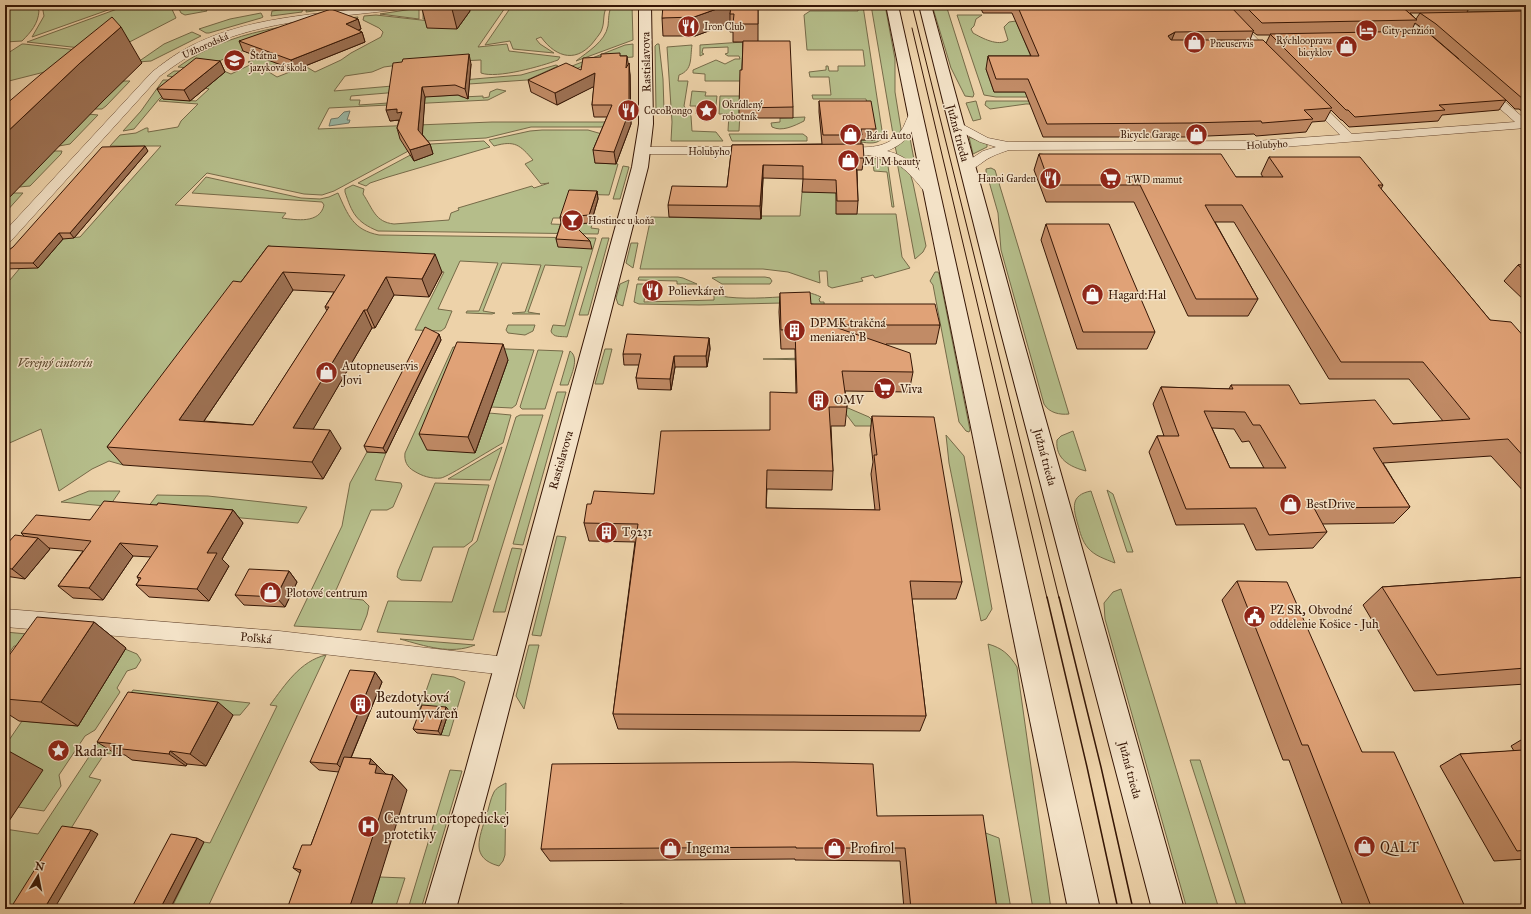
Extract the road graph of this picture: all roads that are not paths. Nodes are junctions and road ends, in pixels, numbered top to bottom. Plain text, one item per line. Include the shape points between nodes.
1 (409, 5) edge
2 (645, 5) edge
3 (892, 5) edge
4 (925, 5) edge
5 (1219, 5) edge
6 (1386, 5) edge
7 (1402, 18) junction
8 (1417, 18) edge
9 (1425, 37) junction
10 (1409, 38) edge
11 (1269, 40) edge
12 (1257, 44) junction
13 (1245, 48) edge
14 (1442, 53) edge
15 (1276, 64) edge
16 (1478, 84) edge
17 (1301, 90) edge
18 (914, 115) junction
19 (956, 125) junction
20 (1526, 125) edge
21 (1350, 139) junction
22 (1008, 146) junction
23 (643, 151) junction
24 (765, 151) edge
25 (826, 151) edge
26 (872, 151) junction
27 (967, 167) junction
28 (931, 192) junction
29 (5, 239) edge
30 (5, 618) edge
31 (506, 666) junction
32 (440, 909) edge
33 (1084, 909) edge
34 (1168, 909) edge

1 - 29 street, Užhorodská via 234,32 179,56 156,74
2 - 23 street, Rastislavova via 646,124
3 - 18 street
4 - 19 street, Južná trieda
5 - 12 street
6 - 7 street
7 - 8 street
7 - 9 street
9 - 10 street
9 - 14 street
11 - 12 street
12 - 13 street
12 - 15 street
16 - 20 street
17 - 21 street
18 - 26 street via 907,133 901,139
18 - 28 street
19 - 22 street via 984,140
19 - 27 street, Južná trieda
20 - 21 street, Holubyho
21 - 22 street, Holubyho via 1256,146
22 - 27 street via 987,154
23 - 24 street, Holubyho
23 - 31 street, Rastislavova
25 - 26 street
26 - 28 street via 902,160
27 - 34 street, Južná trieda
28 - 33 street
30 - 31 street, Poľská via 295,641
31 - 32 street, Rastislavova

